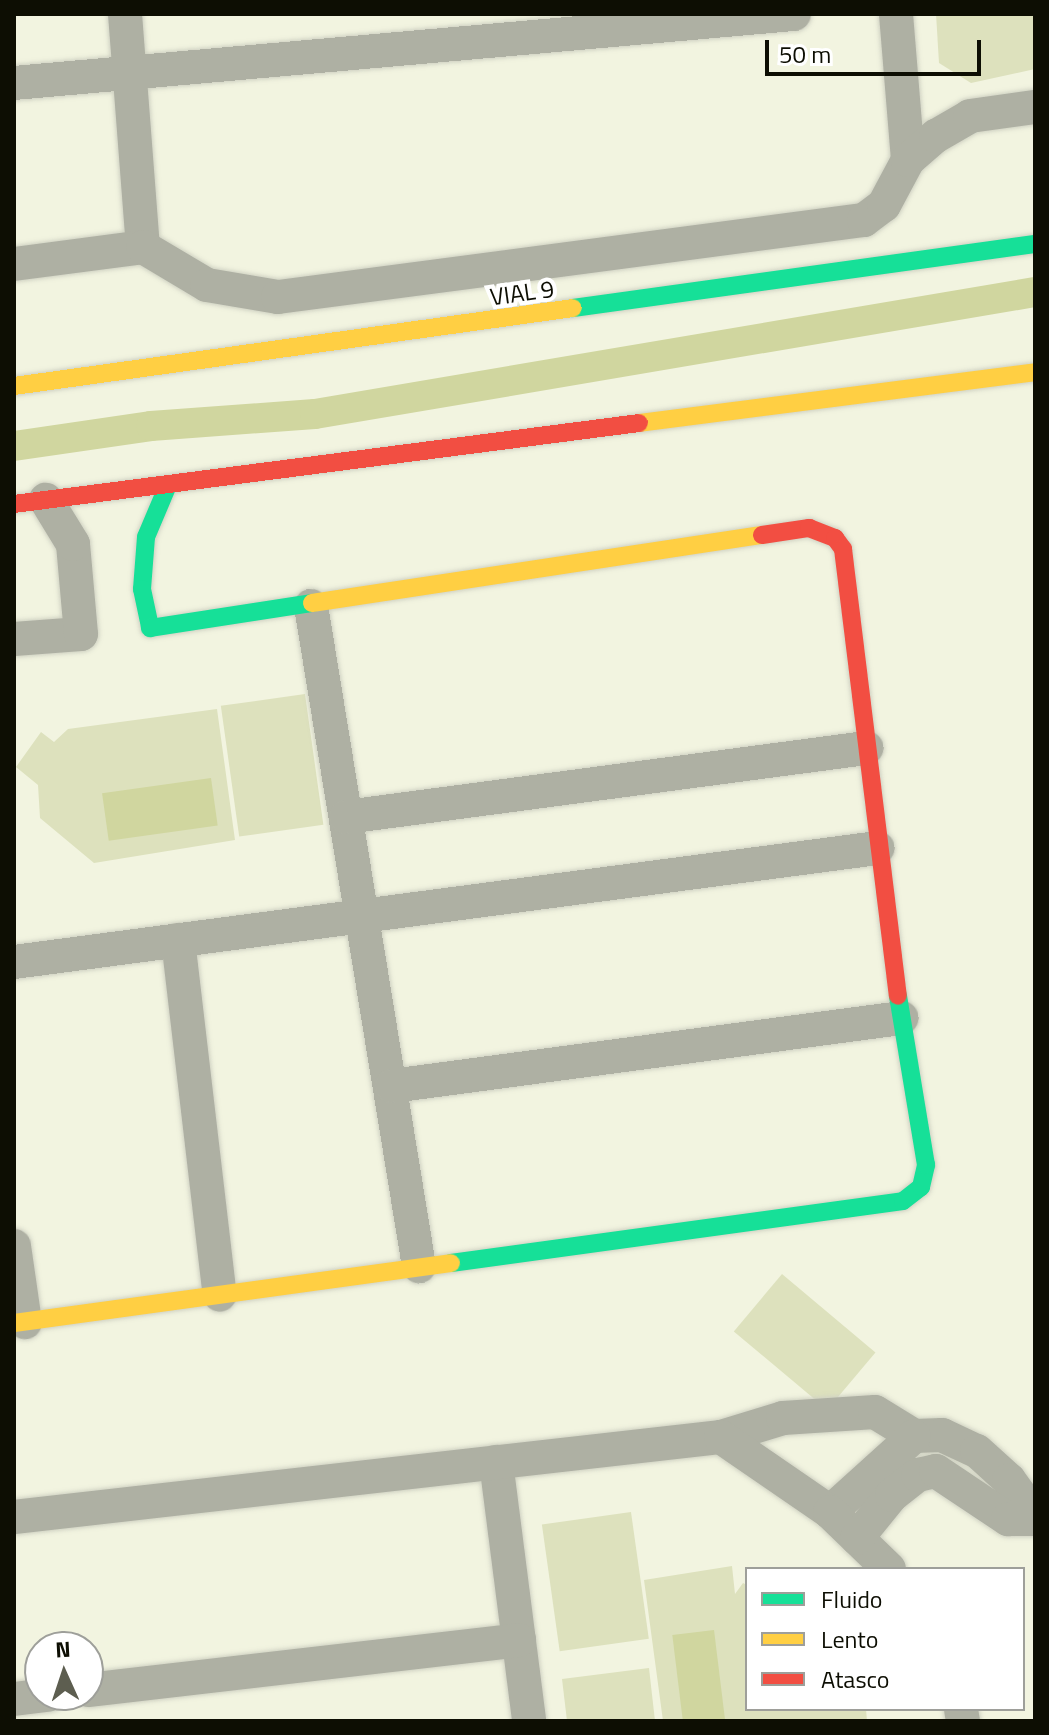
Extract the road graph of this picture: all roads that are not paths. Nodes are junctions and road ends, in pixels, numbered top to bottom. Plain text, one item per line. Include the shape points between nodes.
1 (125, 14) edge
2 (794, 14) edge
3 (896, 14) edge
4 (130, 74) junction
5 (14, 83) edge
6 (1035, 107) edge
7 (908, 160) junction
8 (1035, 244) edge
9 (143, 247) junction
10 (14, 264) edge
11 (1035, 372) edge
12 (14, 386) edge
13 (168, 485) junction
14 (30, 502) edge
15 (311, 606) junction
16 (14, 639) edge
17 (866, 748) junction
18 (346, 817) junction
19 (878, 848) junction
20 (363, 914) junction
21 (178, 940) junction
22 (14, 962) edge
23 (901, 1018) junction
24 (392, 1086) junction
25 (14, 1246) edge
26 (419, 1266) junction
27 (220, 1295) junction
28 (19, 1323) edge
29 (914, 1436) junction
30 (721, 1437) junction
31 (496, 1462) junction
32 (830, 1512) junction
33 (14, 1517) edge
34 (1035, 1517) edge
35 (857, 1538) junction
36 (887, 1567) edge
37 (519, 1640) junction
38 (104, 1688) edge
39 (529, 1721) edge

1 - 4 street
2 - 4 street
3 - 7 street
4 - 5 street
4 - 9 street
6 - 7 street via 970,116
7 - 9 street via 897,186 864,220 278,297 207,285
8 - 12 street, VIAL 9
9 - 10 street
11 - 13 street
13 - 14 street
13 - 15 street via 146,537 143,595 150,628
14 - 16 street via 73,544 81,634
15 - 17 street via 809,528 828,533 843,549
15 - 18 street
17 - 18 street
17 - 19 street
18 - 20 street
19 - 20 street
19 - 23 street
20 - 21 street
20 - 24 street
21 - 22 street
21 - 27 street
23 - 24 street
23 - 26 street via 926,1165 921,1187 903,1201
24 - 26 street
25 - 28 street
26 - 27 street
27 - 28 street
29 - 30 street via 875,1412 783,1418
29 - 32 street
29 - 34 street via 942,1435 977,1451 1009,1480
30 - 31 street
30 - 32 street
31 - 33 street
31 - 37 street
32 - 35 street
34 - 35 street via 1008,1519 936,1471 918,1475 892,1495
35 - 36 street
37 - 38 street
37 - 39 street

